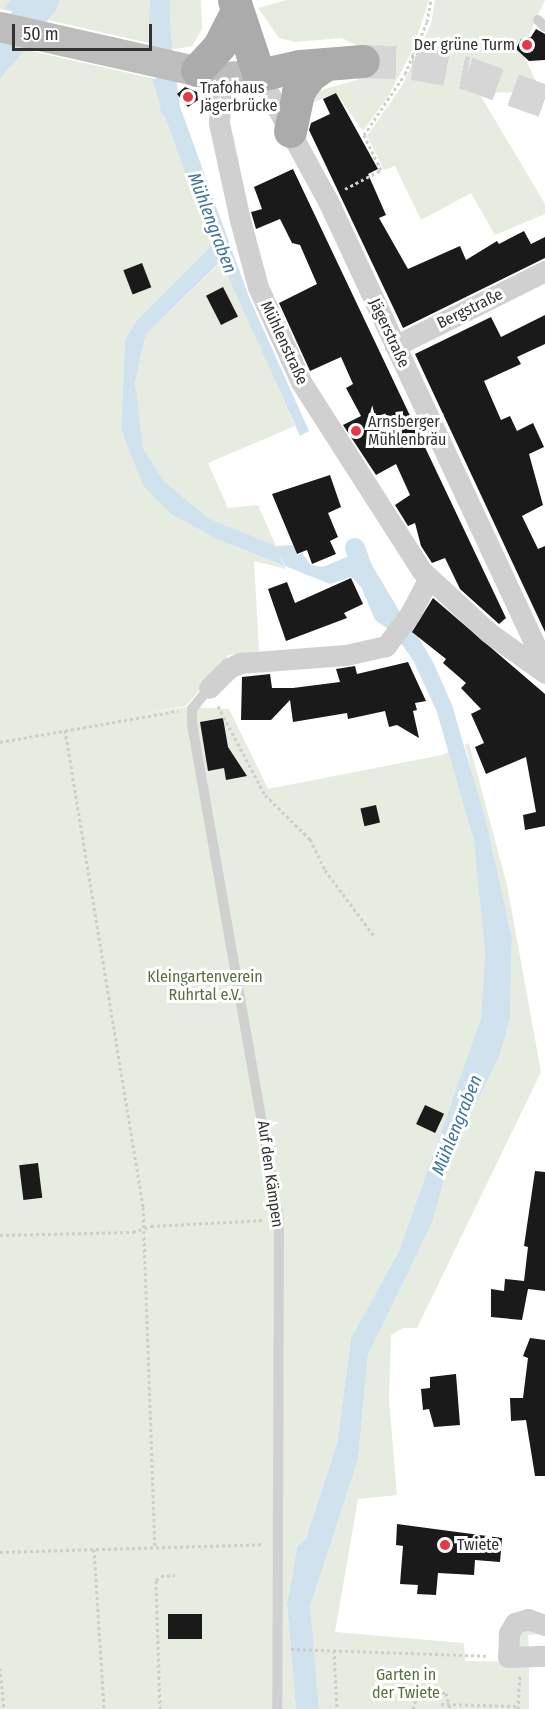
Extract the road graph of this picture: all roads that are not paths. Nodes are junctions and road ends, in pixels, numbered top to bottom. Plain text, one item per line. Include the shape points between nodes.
1 (235, 7) edge
2 (0, 27) edge
3 (363, 61) tunnel mouth
4 (326, 64) junction
5 (199, 71) junction
6 (259, 75) junction
7 (290, 131) junction
8 (545, 271) edge
9 (395, 346) junction
10 (429, 578) junction
11 (545, 666) edge
12 (545, 674) edge
13 (209, 688) joint
14 (545, 1626) edge
15 (545, 1656) edge
16 (277, 1709) edge

1 - 5 main road via 219,46
1 - 6 main road, Jägerstraße
2 - 5 main road
3 - 4 main road
4 - 6 main road
4 - 7 main road via 309,76 298,92
5 - 6 main road
5 - 10 street, Mühlenstraße via 219,123 258,287 301,382
6 - 7 street, Jägerstraße
7 - 9 street, Jägerstraße via 327,199
8 - 9 street, Bergstraße
9 - 11 street, Jägerstraße
10 - 12 street, Mühlenstraße via 488,632
10 - 13 street via 410,614 392,640 380,649 240,663 229,668
13 - 16 lane, Auf den Kämpen via 192,709 279,1220
14 - 15 street via 528,1619 515,1623 509,1633 514,1656

